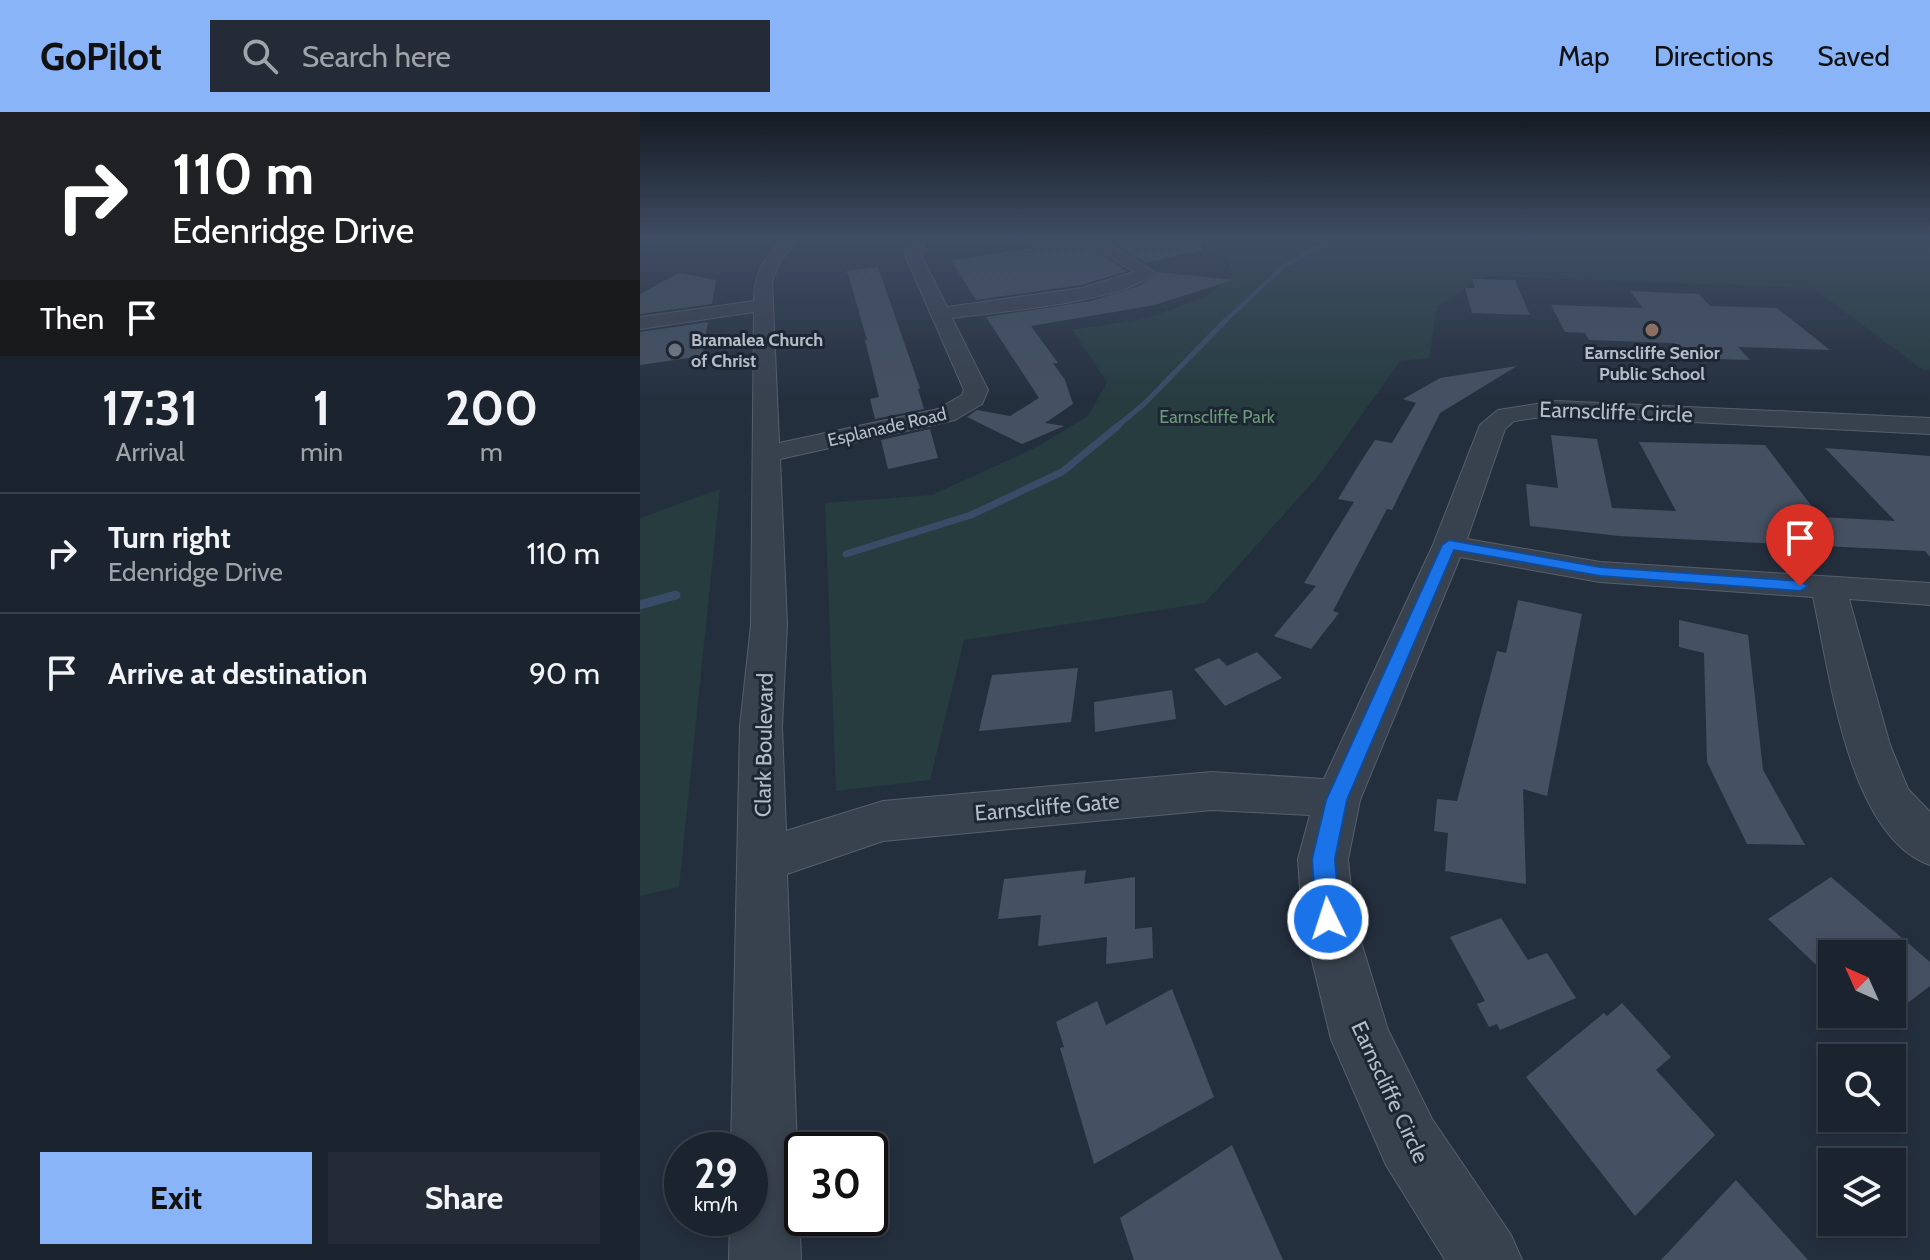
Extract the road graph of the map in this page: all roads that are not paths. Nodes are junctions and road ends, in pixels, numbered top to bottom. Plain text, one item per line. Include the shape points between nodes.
1 (764, 293) edge
2 (931, 293) edge
3 (1078, 293) edge
4 (765, 305) junction
5 (941, 314) junction
6 (640, 323) edge
7 (1930, 426) edge
8 (768, 453) junction
9 (1449, 545) junction
10 (1828, 588) junction
11 (1930, 594) edge
12 (1337, 800) junction
13 (1930, 844) edge
14 (762, 860) junction
15 (765, 1260) edge
16 (1486, 1260) edge

1 - 4 street, Clark Boulevard
2 - 5 street, Esplanade Road
3 - 5 street
4 - 6 street
4 - 8 street, Clark Boulevard
5 - 8 street, Esplanade Road via 976,390 961,409 922,422
7 - 9 street, Earnscliffe Circle via 1556,408 1518,412 1493,425
8 - 14 street, Clark Boulevard
9 - 10 street via 1600,572
9 - 12 street, Earnscliffe Circle
10 - 11 street
10 - 13 street via 1868,745 1889,801
12 - 14 street, Earnscliffe Gate via 1212,791 883,821
12 - 16 street, Earnscliffe Circle via 1323,859 1328,919 1361,1039 1409,1142
14 - 15 street, Clark Boulevard

